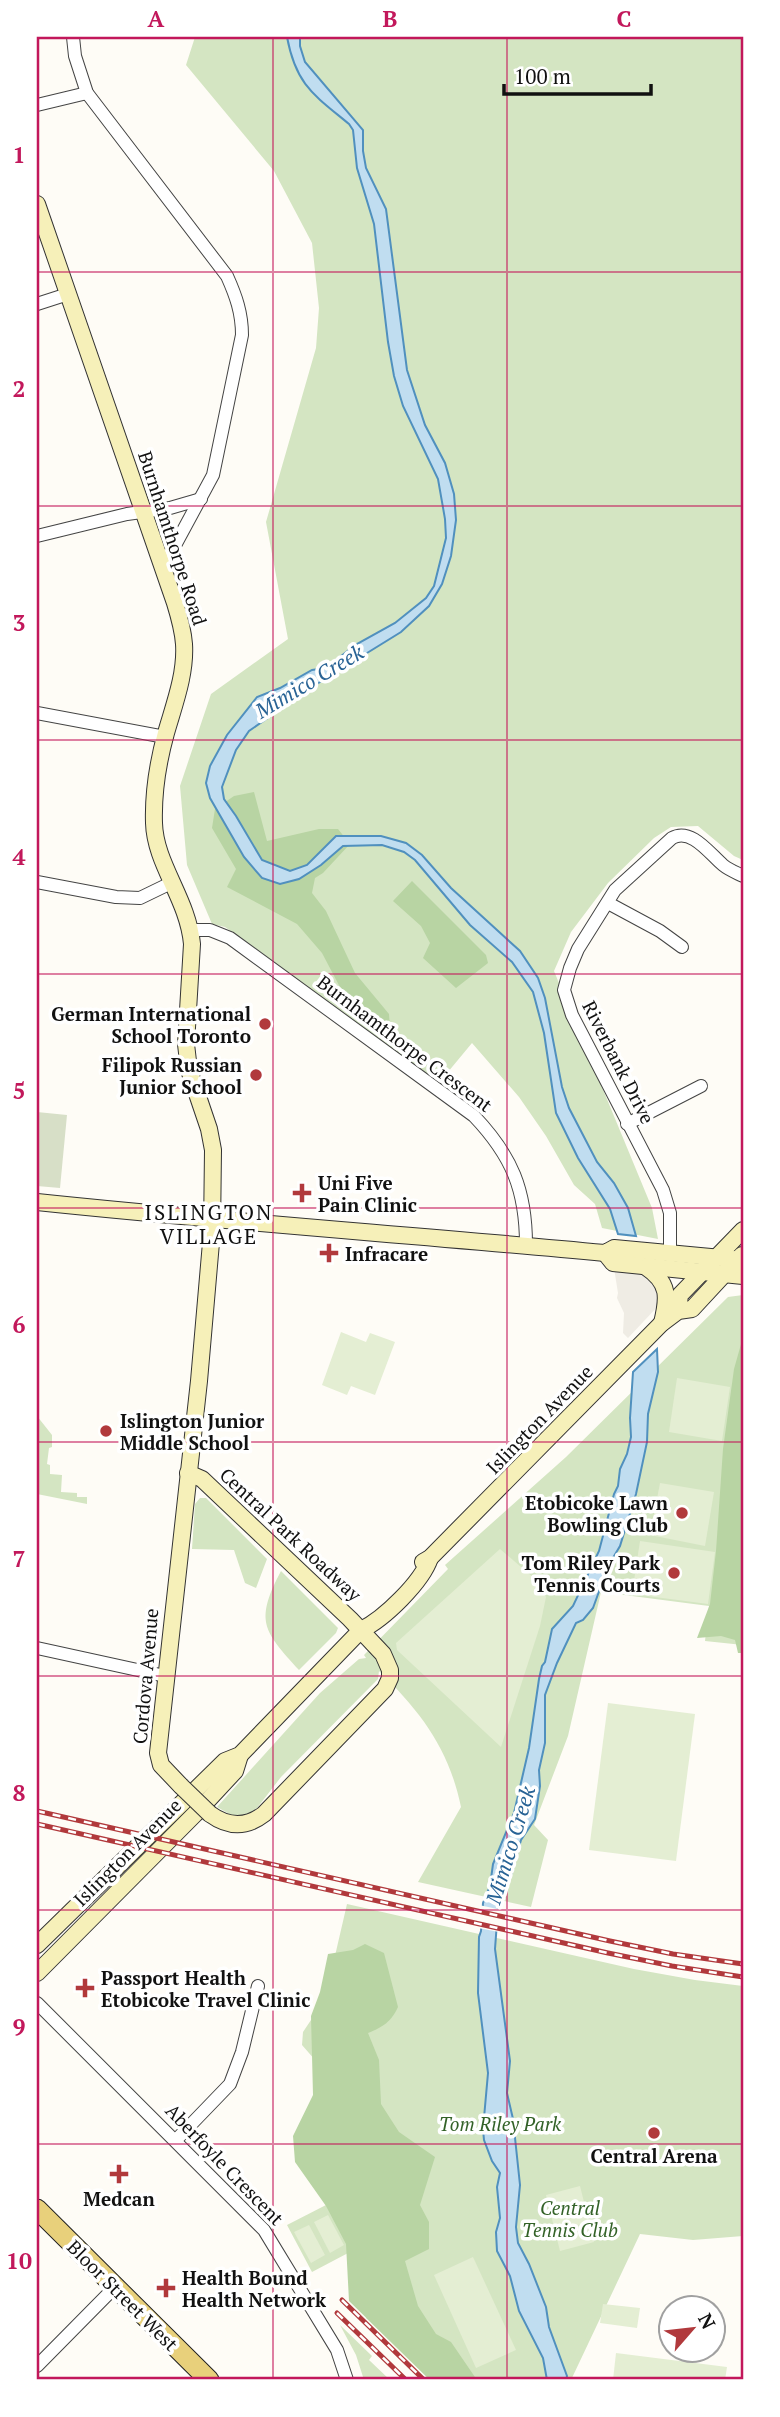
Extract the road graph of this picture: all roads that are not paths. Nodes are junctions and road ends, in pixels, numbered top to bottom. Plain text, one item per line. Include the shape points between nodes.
1 (73, 37) edge
2 (87, 93) junction
3 (37, 105) edge
4 (37, 204) edge
5 (68, 294) junction
6 (37, 303) edge
7 (201, 499) junction
8 (143, 511) junction
9 (37, 536) edge
10 (161, 563) junction
11 (37, 713) edge
12 (165, 737) junction
13 (743, 876) edge
14 (37, 882) edge
15 (173, 882) junction
16 (607, 903) junction
17 (191, 930) junction
18 (682, 947) dead end
19 (701, 1086) dead end
20 (627, 1124) junction
21 (37, 1202) edge
22 (212, 1220) junction
23 (743, 1230) edge
24 (526, 1245) junction
25 (605, 1252) junction
26 (670, 1252) junction
27 (717, 1257) junction
28 (741, 1258) edge
29 (646, 1267) junction
30 (702, 1273) junction
31 (724, 1275) junction
32 (743, 1276) edge
33 (678, 1311) junction
34 (662, 1323) junction
35 (188, 1473) junction
36 (361, 1630) junction
37 (37, 1648) edge
38 (165, 1676) junction
39 (240, 1755) junction
40 (37, 1945) edge
41 (37, 1973) edge
42 (258, 1986) dead end
43 (37, 2003) edge
44 (176, 2140) junction
45 (37, 2209) edge
46 (115, 2287) junction
47 (37, 2366) edge
48 (209, 2380) edge
49 (347, 2380) edge

1 - 2 street
2 - 3 street
2 - 7 street via 227,276 238,303 242,335 214,475
4 - 5 main road, Burnhamthorpe Road
5 - 6 street
5 - 8 main road, Burnhamthorpe Road
7 - 8 street
7 - 10 street
8 - 9 street
8 - 10 main road, Burnhamthorpe Road
10 - 12 main road, Burnhamthorpe Road via 184,646 179,689
11 - 12 street
12 - 15 main road, Burnhamthorpe Road via 155,783 154,827
13 - 16 street, Riverbank Drive via 690,837 679,834 622,883
14 - 15 street via 140,898
15 - 17 main road, Burnhamthorpe Road
16 - 18 street
16 - 20 street, Riverbank Drive via 578,949 564,990
17 - 22 main road, Burnhamthorpe Road via 186,1044 189,1070 214,1150
17 - 24 street, Burnhamthorpe Crescent via 216,932 249,951 474,1116 513,1168 521,1191
19 - 20 street
20 - 26 street, Riverbank Drive via 666,1198
21 - 22 main road
22 - 24 main road
22 - 35 main road, Cordova Avenue
23 - 27 main road, Islington Avenue
24 - 25 main road
25 - 26 main road via 614,1248
25 - 29 main road via 613,1263
26 - 27 main road
27 - 28 main road
27 - 30 main road, Islington Avenue
28 - 31 main road, Islington Avenue
29 - 30 main road
29 - 34 main road via 664,1287 667,1302
30 - 31 main road
30 - 33 main road, Islington Avenue via 680,1295
31 - 32 main road
31 - 33 main road, Islington Avenue via 692,1309
33 - 34 main road, Islington Avenue
34 - 36 main road, Islington Avenue via 430,1558 418,1564 366,1616
35 - 36 main road, Central Park Roadway via 202,1479
35 - 38 main road, Cordova Avenue
36 - 38 main road, Cordova Avenue, bridge via 388,1662 390,1678 385,1689 258,1819 238,1825 210,1814 162,1765 158,1753
36 - 39 main road, Islington Avenue
37 - 38 street
39 - 40 main road, Islington Avenue via 225,1761
39 - 41 main road, Islington Avenue via 235,1771 195,1814
42 - 44 street via 230,2084
43 - 44 street, Aberfoyle Crescent
44 - 49 street, Aberfoyle Crescent via 274,2244 337,2350
45 - 46 main road, Bloor Street West
46 - 47 street
46 - 48 main road, Bloor Street West

